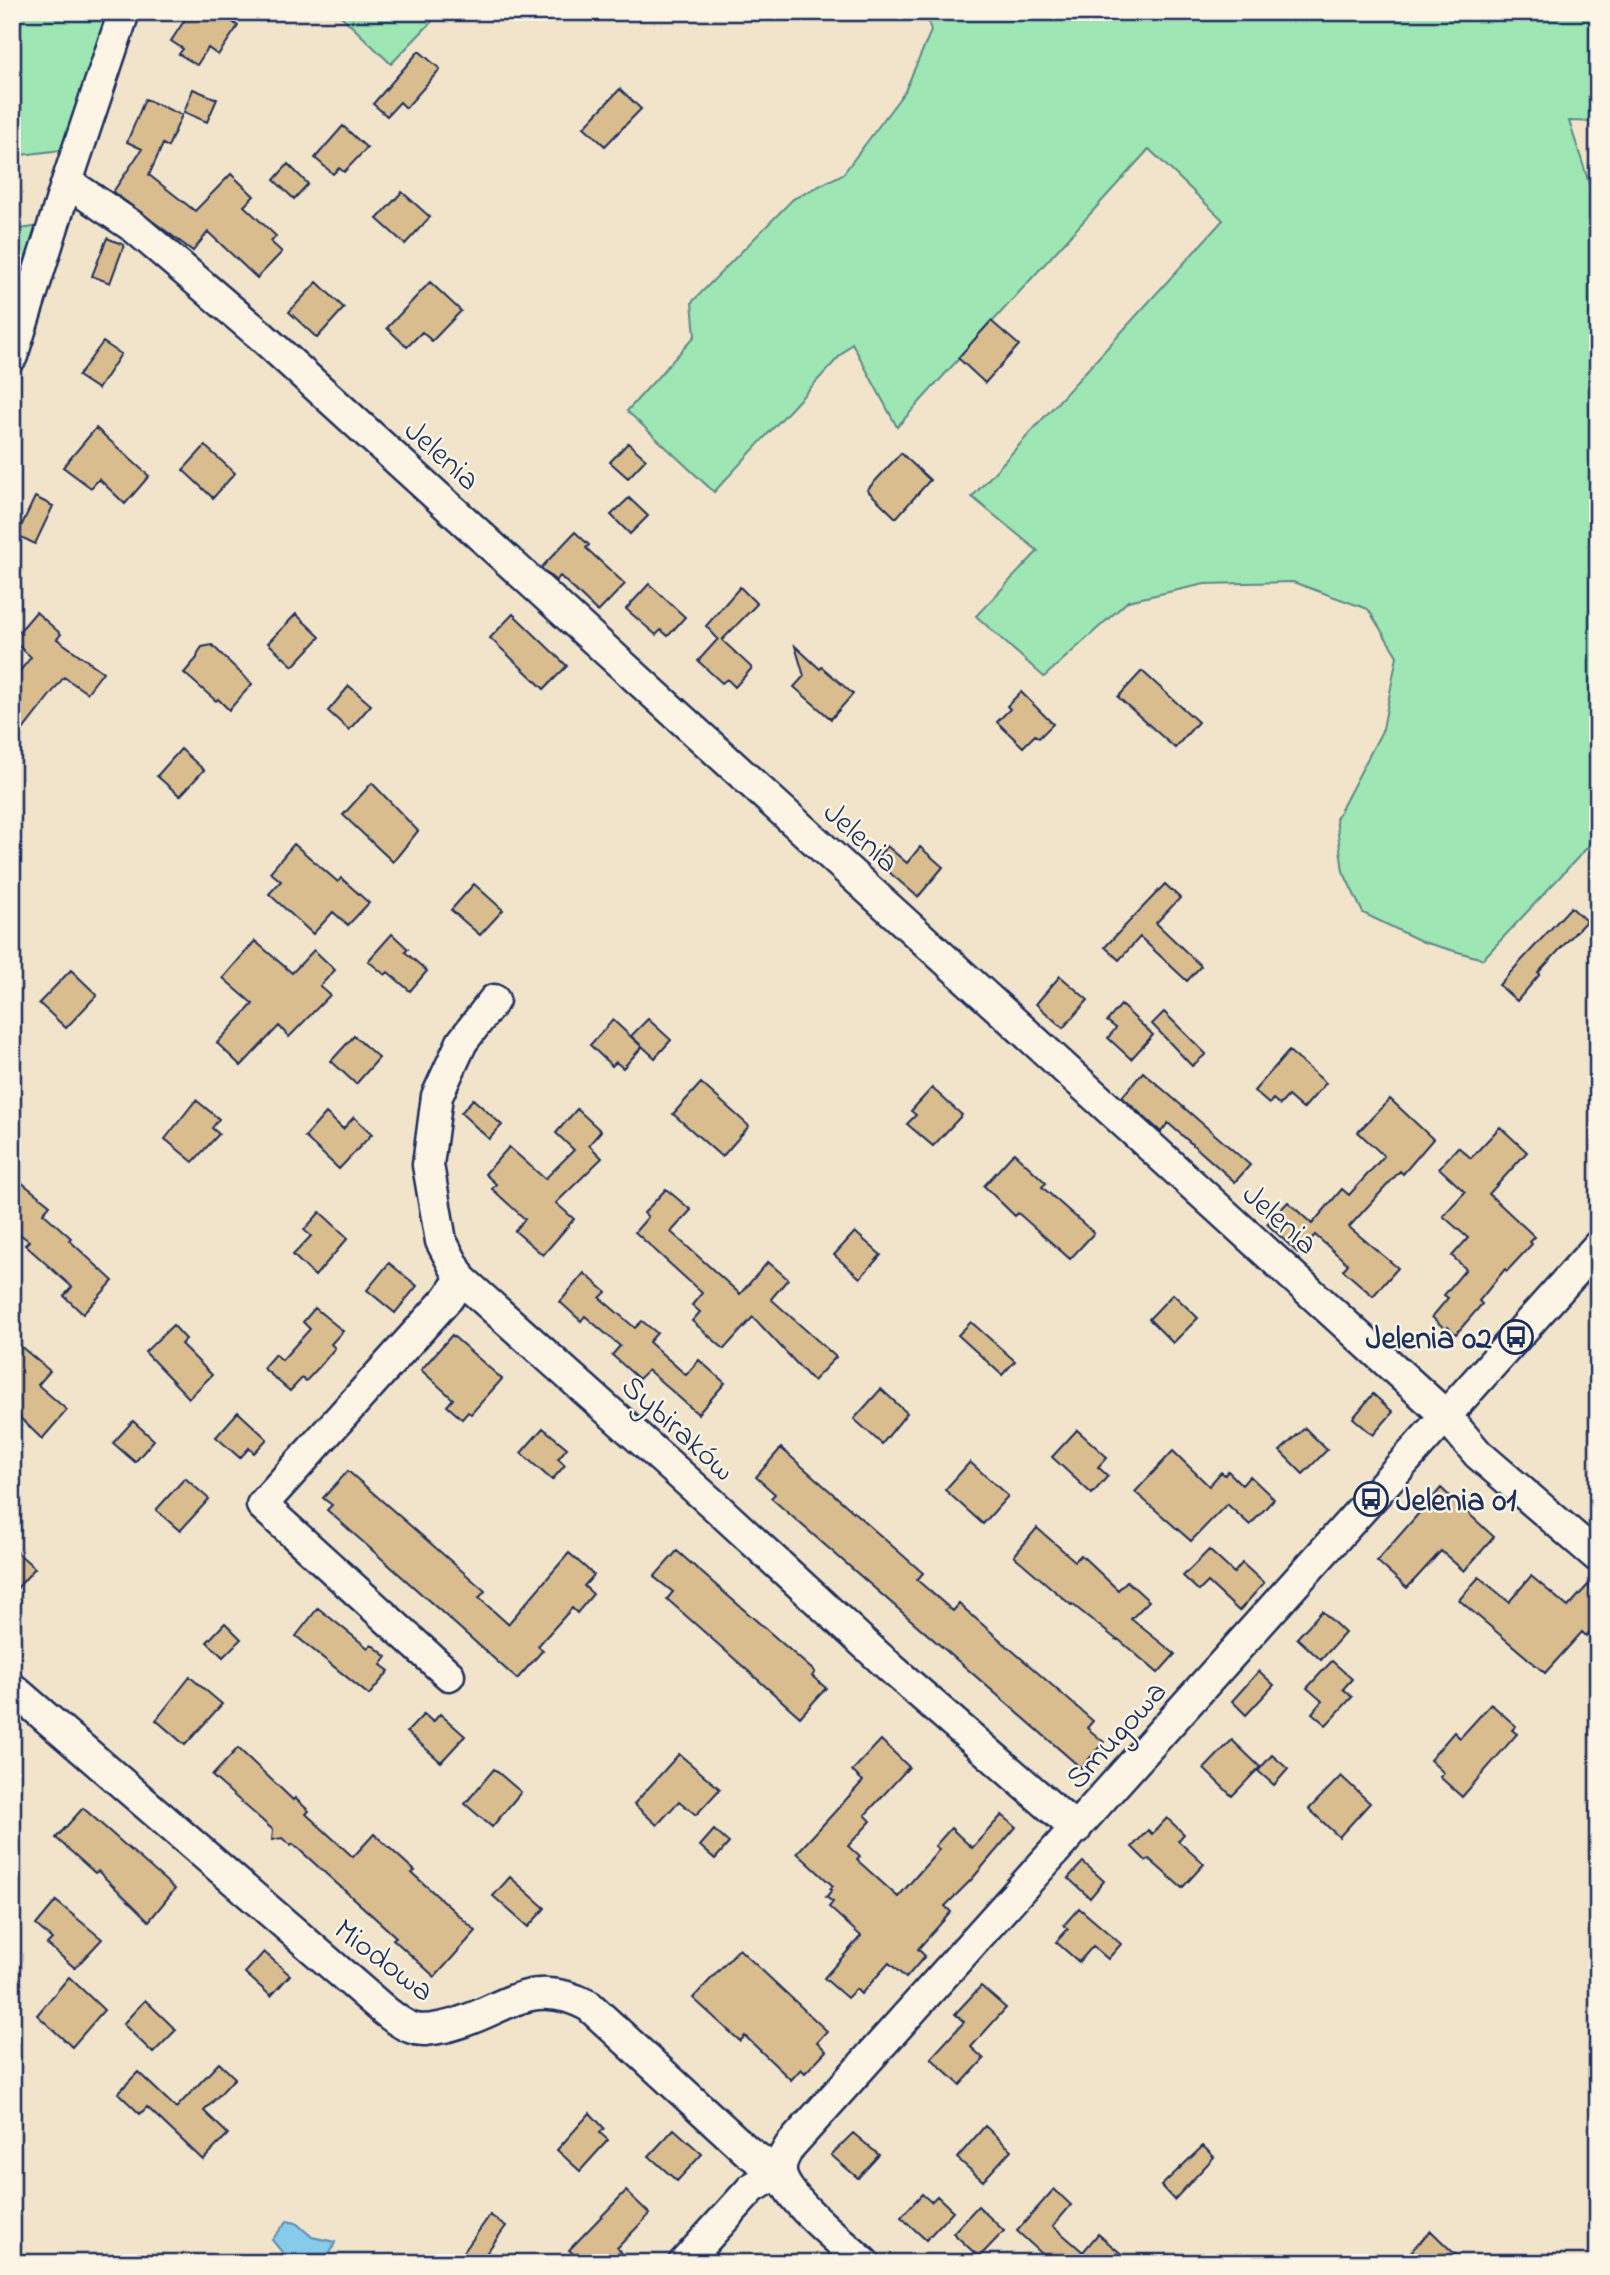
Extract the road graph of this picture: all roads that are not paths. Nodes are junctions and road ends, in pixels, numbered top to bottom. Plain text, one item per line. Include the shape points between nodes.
1 (124, 12) edge
2 (67, 182) junction
3 (12, 356) edge
4 (494, 1000) dead end
5 (1598, 1247) edge
6 (461, 1279) junction
7 (1445, 1415) junction
8 (1598, 1557) edge
9 (449, 1675) dead end
10 (12, 1688) edge
11 (1076, 1829) junction
12 (780, 2171) junction
13 (684, 2263) edge
14 (864, 2263) edge

1 - 2 street
2 - 3 street
2 - 7 street, Jelenia via 135,228 258,333
4 - 6 street, Sybiraków via 462,1042 437,1096 428,1165 441,1241
5 - 7 street, Smugowa
6 - 9 street via 262,1505
6 - 11 street, Sybiraków
7 - 8 street, Jelenia via 1478,1454
7 - 11 street, Smugowa
10 - 12 street, Miodowa via 384,2011 410,2028 424,2031 460,2024 520,1997 552,1992 572,1997 589,2006 747,2151
11 - 12 street, Smugowa via 790,2146
12 - 13 street via 752,2189
12 - 14 street, Miodowa via 789,2191

